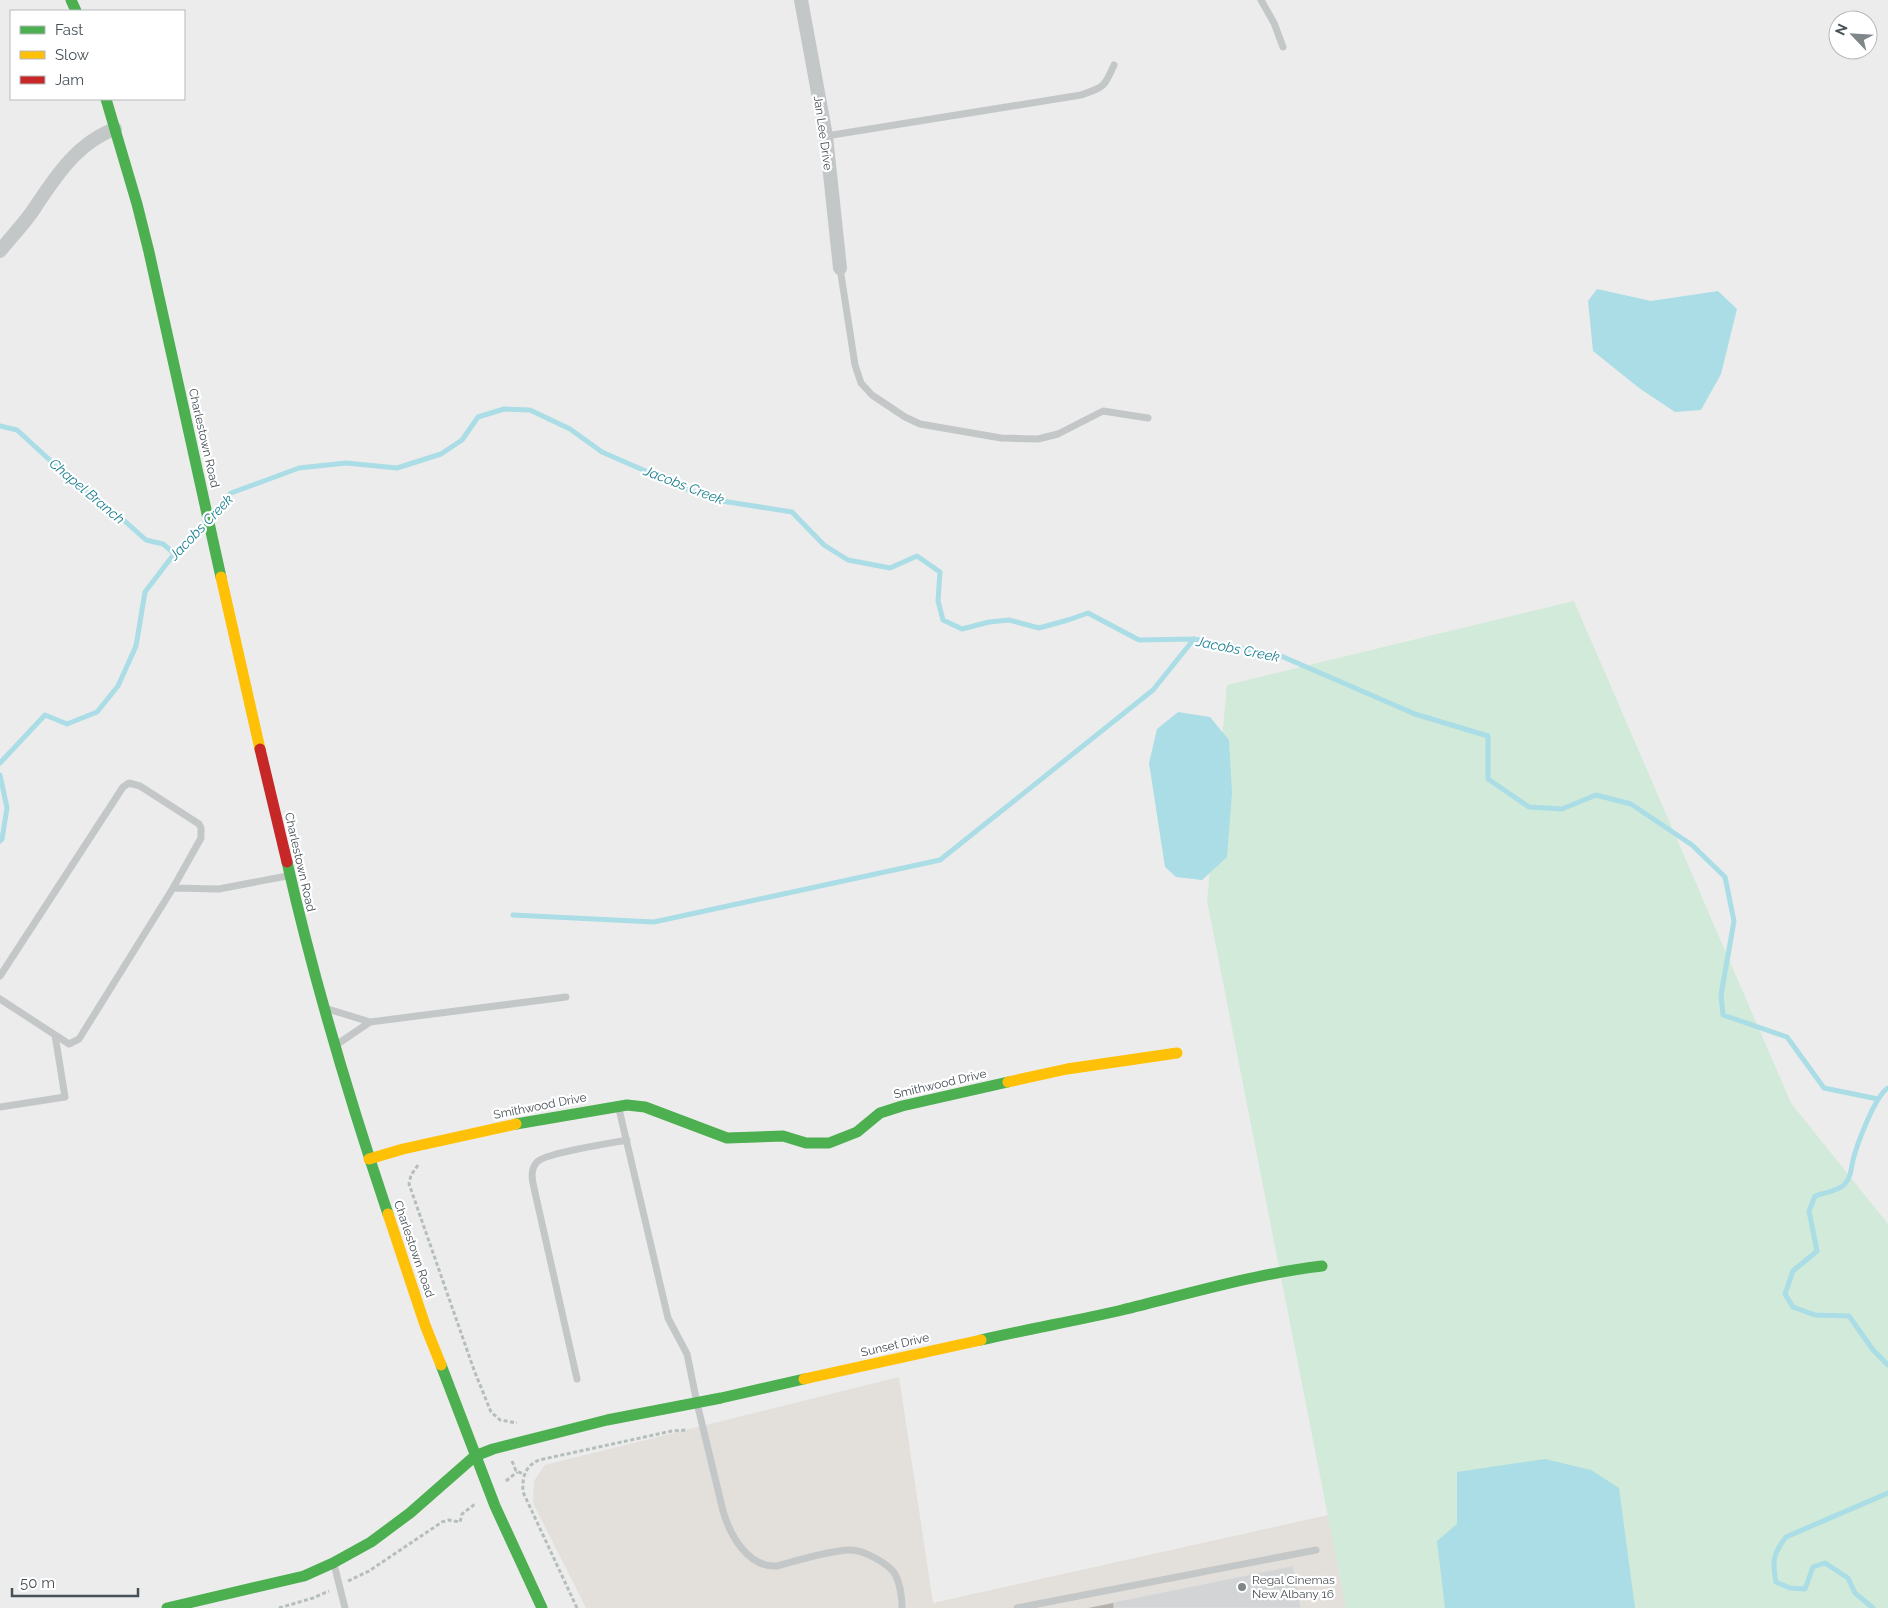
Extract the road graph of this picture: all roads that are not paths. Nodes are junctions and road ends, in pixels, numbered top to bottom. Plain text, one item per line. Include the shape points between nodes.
1 (801, 0) edge
2 (1261, 0) edge
3 (1283, 47) dead end
4 (1114, 65) dead end
5 (106, 100) edge
6 (115, 129) junction
7 (826, 136) junction
8 (0, 251) edge
9 (840, 268) joint
10 (1148, 418) dead end
11 (289, 875) junction
12 (173, 888) junction
13 (0, 976) edge
14 (566, 997) dead end
15 (0, 999) edge
16 (323, 1007) junction
17 (370, 1022) junction
18 (55, 1035) junction
19 (334, 1047) junction
20 (1178, 1053) dead end
21 (619, 1106) junction
22 (0, 1107) edge
23 (627, 1140) junction
24 (369, 1159) junction
25 (1322, 1266) dead end
26 (577, 1379) dead end
27 (697, 1403) junction
28 (475, 1456) junction
29 (1316, 1550) dead end
30 (333, 1564) junction
31 (167, 1608) edge
32 (345, 1608) edge
33 (542, 1608) edge
34 (902, 1608) edge
35 (1017, 1608) edge

1 - 7 street, Jan Lee Drive
2 - 3 lane
4 - 7 lane via 1106,84 1081,95
5 - 6 street, Charlestown Road
6 - 8 street via 102,134 72,158
6 - 11 street, Charlestown Road via 149,252
7 - 9 street, Jan Lee Drive
9 - 10 lane via 854,365 861,383 872,395 905,417 920,424 1001,438 1038,439 1058,434 1103,411
11 - 12 lane via 219,889
11 - 16 street, Charlestown Road
12 - 13 lane via 201,838 201,828 140,786 129,783 122,787
12 - 18 lane via 79,1039 69,1044
14 - 17 lane
15 - 18 lane
16 - 17 lane
16 - 19 street, Charlestown Road
17 - 19 lane
18 - 22 lane via 64,1097
19 - 24 street, Charlestown Road
20 - 21 street, Smithwood Drive via 1067,1069 902,1106 880,1113 857,1132 829,1143 806,1143 783,1136 728,1138 645,1107
21 - 23 lane
21 - 24 street, Smithwood Drive via 506,1126
23 - 26 lane via 548,1156 536,1162 532,1172
23 - 27 lane via 668,1318 687,1354
24 - 28 street, Charlestown Road via 408,1278
25 - 27 street, Sunset Drive via 1288,1270 1122,1310
27 - 28 street, Sunset Drive via 607,1420
27 - 34 lane via 727,1524 735,1539 754,1560 766,1566 777,1566 848,1550 864,1552 894,1573 900,1586
28 - 30 street via 410,1513 371,1542
28 - 33 street, Charlestown Road
29 - 35 lane
30 - 31 street via 304,1576
30 - 32 lane

